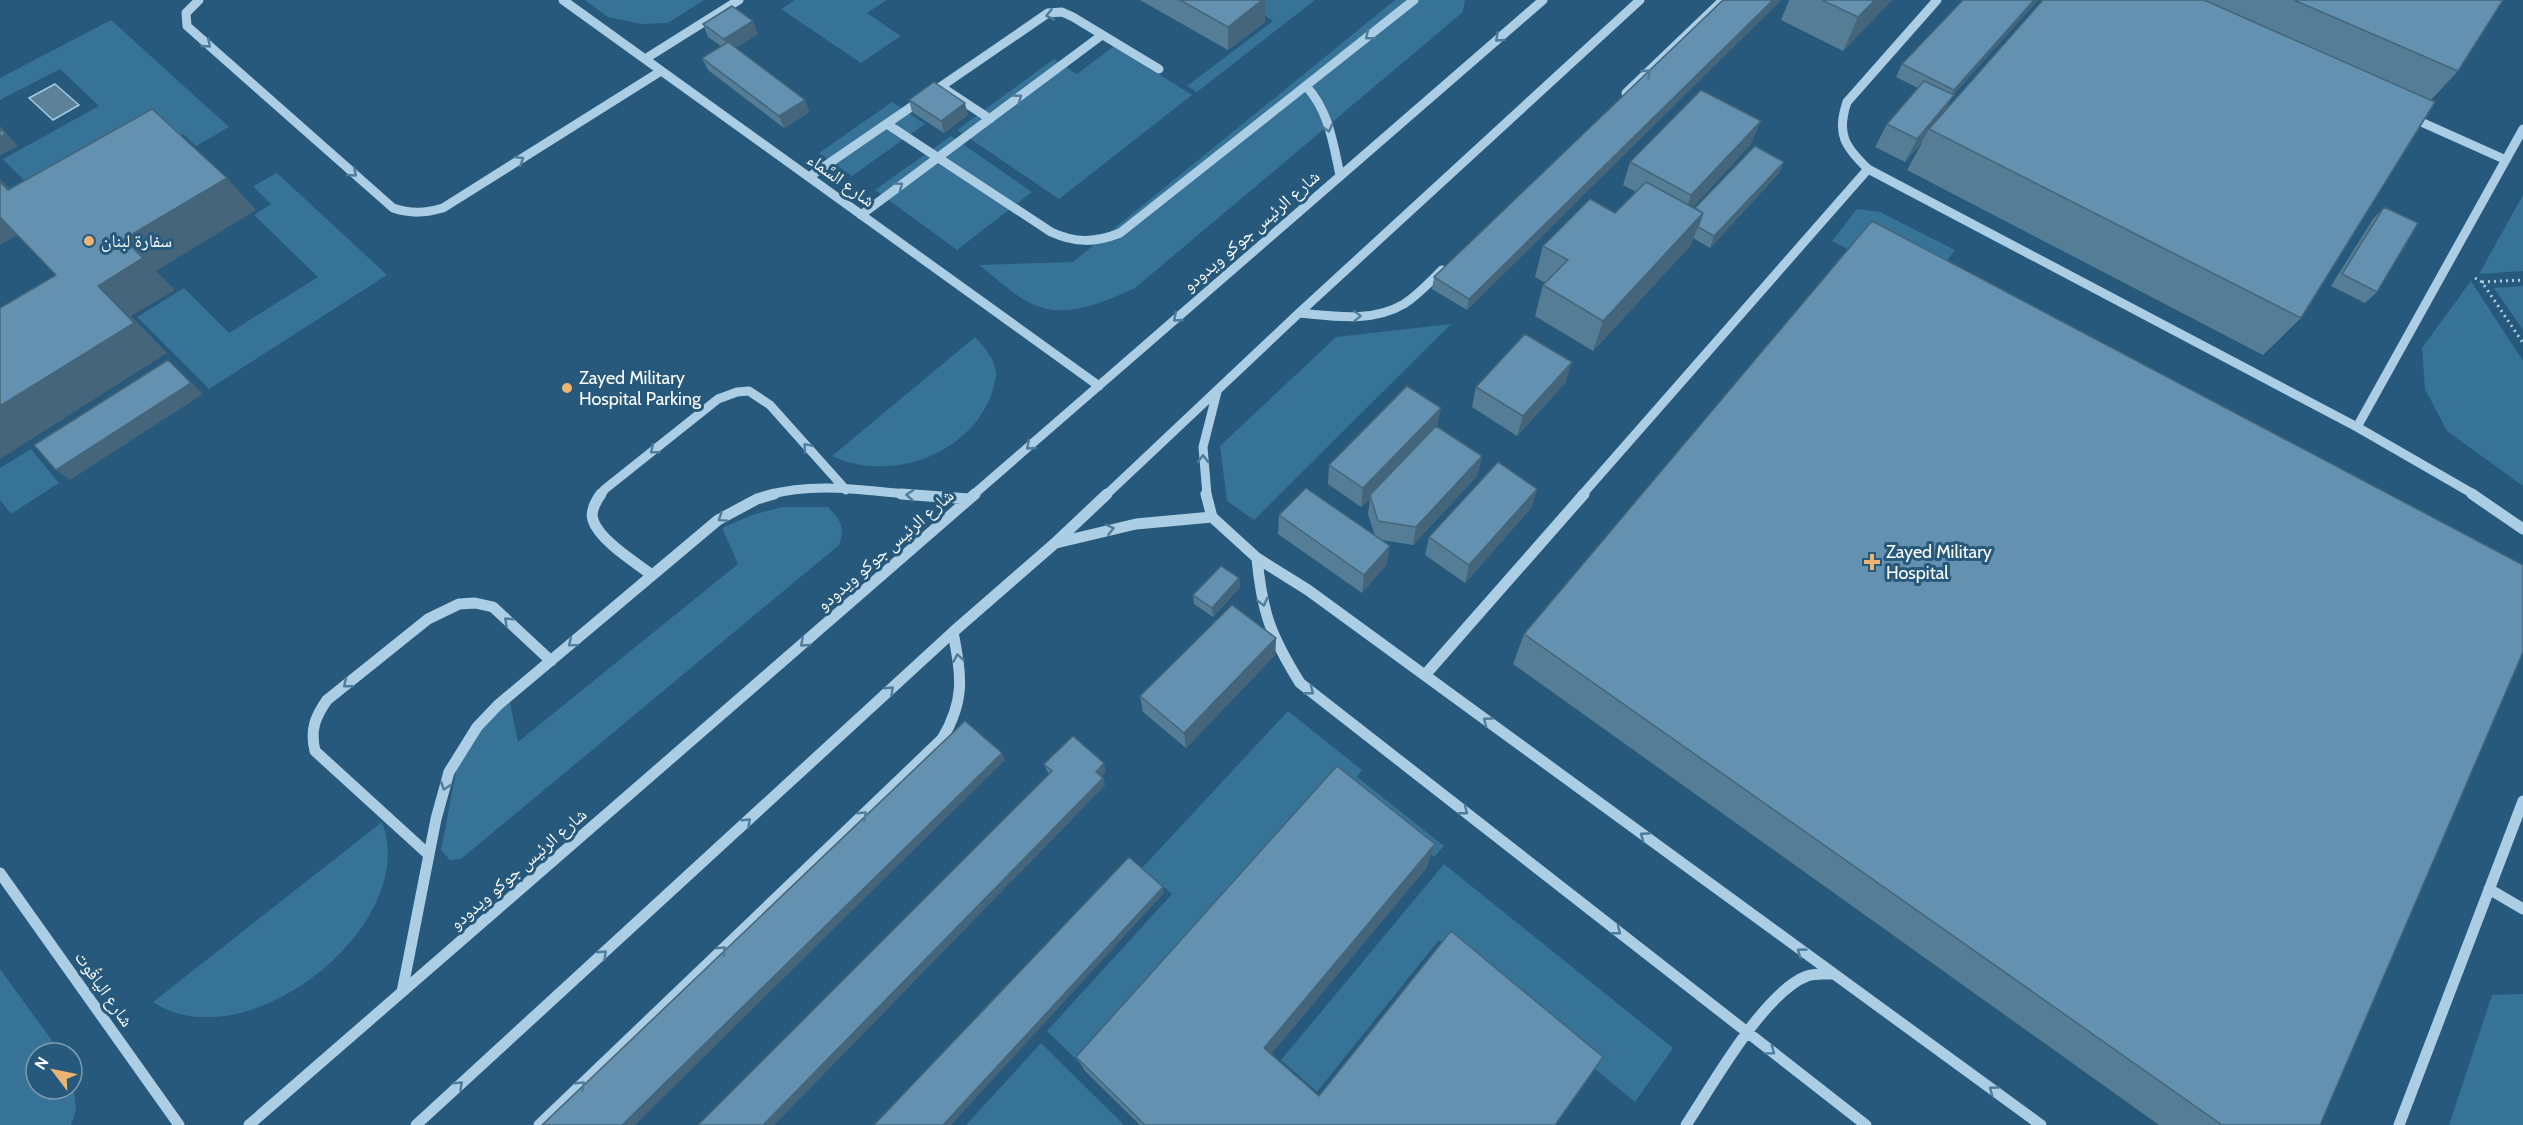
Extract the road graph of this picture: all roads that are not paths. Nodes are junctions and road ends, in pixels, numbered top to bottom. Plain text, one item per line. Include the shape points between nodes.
1 (199, 0) edge
2 (563, 0) edge
3 (739, 0) edge
4 (1414, 0) edge
5 (1543, 0) edge
6 (1640, 0) edge
7 (1723, 0) edge
8 (1937, 0) edge
9 (1102, 35) junction
10 (645, 59) junction
11 (1159, 69) dead end
12 (661, 71) junction
13 (1306, 86) junction
14 (940, 87) junction
15 (1621, 98) edge
16 (2400, 112) edge
17 (990, 118) junction
18 (888, 124) junction
19 (2523, 129) edge
20 (937, 158) junction
21 (2506, 160) junction
22 (1868, 169) junction
23 (1340, 175) junction
24 (809, 177) junction
25 (861, 215) junction
26 (1451, 261) edge
27 (1299, 313) junction
28 (1099, 386) junction
29 (1217, 392) junction
30 (2357, 427) junction
31 (846, 490) junction
32 (969, 499) junction
33 (1212, 517) junction
34 (2523, 529) edge
35 (1054, 544) junction
36 (1257, 558) junction
37 (652, 575) junction
38 (953, 632) junction
39 (551, 661) junction
40 (1425, 675) junction
41 (2523, 801) edge
42 (429, 855) junction
43 (0, 873) edge
44 (2489, 889) junction
45 (2523, 909) edge
46 (1830, 974) junction
47 (402, 992) junction
48 (1748, 1034) junction
49 (179, 1125) edge
50 (249, 1125) edge
51 (416, 1125) edge
52 (539, 1125) edge
53 (1686, 1125) edge
54 (1866, 1125) edge
55 (2041, 1125) edge
56 (2399, 1125) edge

1 -> 12 street via 186,13 187,26 393,208 405,213 443,208
2 - 10 street, شارع السَّماء
3 - 10 street
4 -> 13 street
5 -> 23 street, شارع الرئيس جوكو ويدودو
6 - 27 street
15 -> 7 street
8 - 22 street via 1847,102 1840,119 1841,136 1851,153
9 - 11 street
9 -> 14 street via 1062,12 1048,13
17 -> 9 street
10 - 12 street, شارع السَّماء
12 - 24 street, شارع السَّماء
13 - 20 street via 1120,234 1104,241 1068,240
13 -> 23 street via 1316,94 1323,108
14 - 17 street
14 - 18 street
16 - 21 street
17 - 20 street
18 - 20 street
18 - 24 street
19 - 21 street
25 -> 20 street
21 - 30 street
22 - 30 street
22 - 40 street
23 -> 28 street, شارع الرئيس جوكو ويدودو
24 - 25 street, شارع السَّماء
25 - 28 street, شارع السَّماء
27 -> 26 street via 1354,317 1397,308
27 - 29 street
28 -> 32 street, شارع الرئيس جوكو ويدودو
33 -> 29 street via 1205,489 1203,447
29 - 35 street
30 - 34 street via 2476,496
32 -> 31 street
31 -> 37 street via 802,489 758,499 718,520
31 -> 37 street via 763,398 741,392 718,399 605,489 597,500 593,511 597,528
32 -> 47 street, شارع الرئيس جوكو ويدودو
35 -> 33 street via 1136,524
33 - 36 street
35 - 38 street
36 - 40 street
36 -> 48 street via 1261,599 1276,644 1300,683
37 -> 39 street
51 -> 38 street
52 -> 38 street via 942,739 961,700 962,681
39 -> 42 street via 498,705 460,751 442,794
39 -> 42 street via 493,607 466,602 428,619 327,700 318,712 311,737 315,751
46 -> 40 street
41 - 44 street
42 - 47 street
43 - 49 street, شارع الياقُوت
44 - 45 street
44 - 56 street
46 - 48 street via 1808,976 1791,985
55 -> 46 street
47 - 50 street, شارع الرئيس جوكو ويدودو
48 - 53 street
48 -> 54 street

